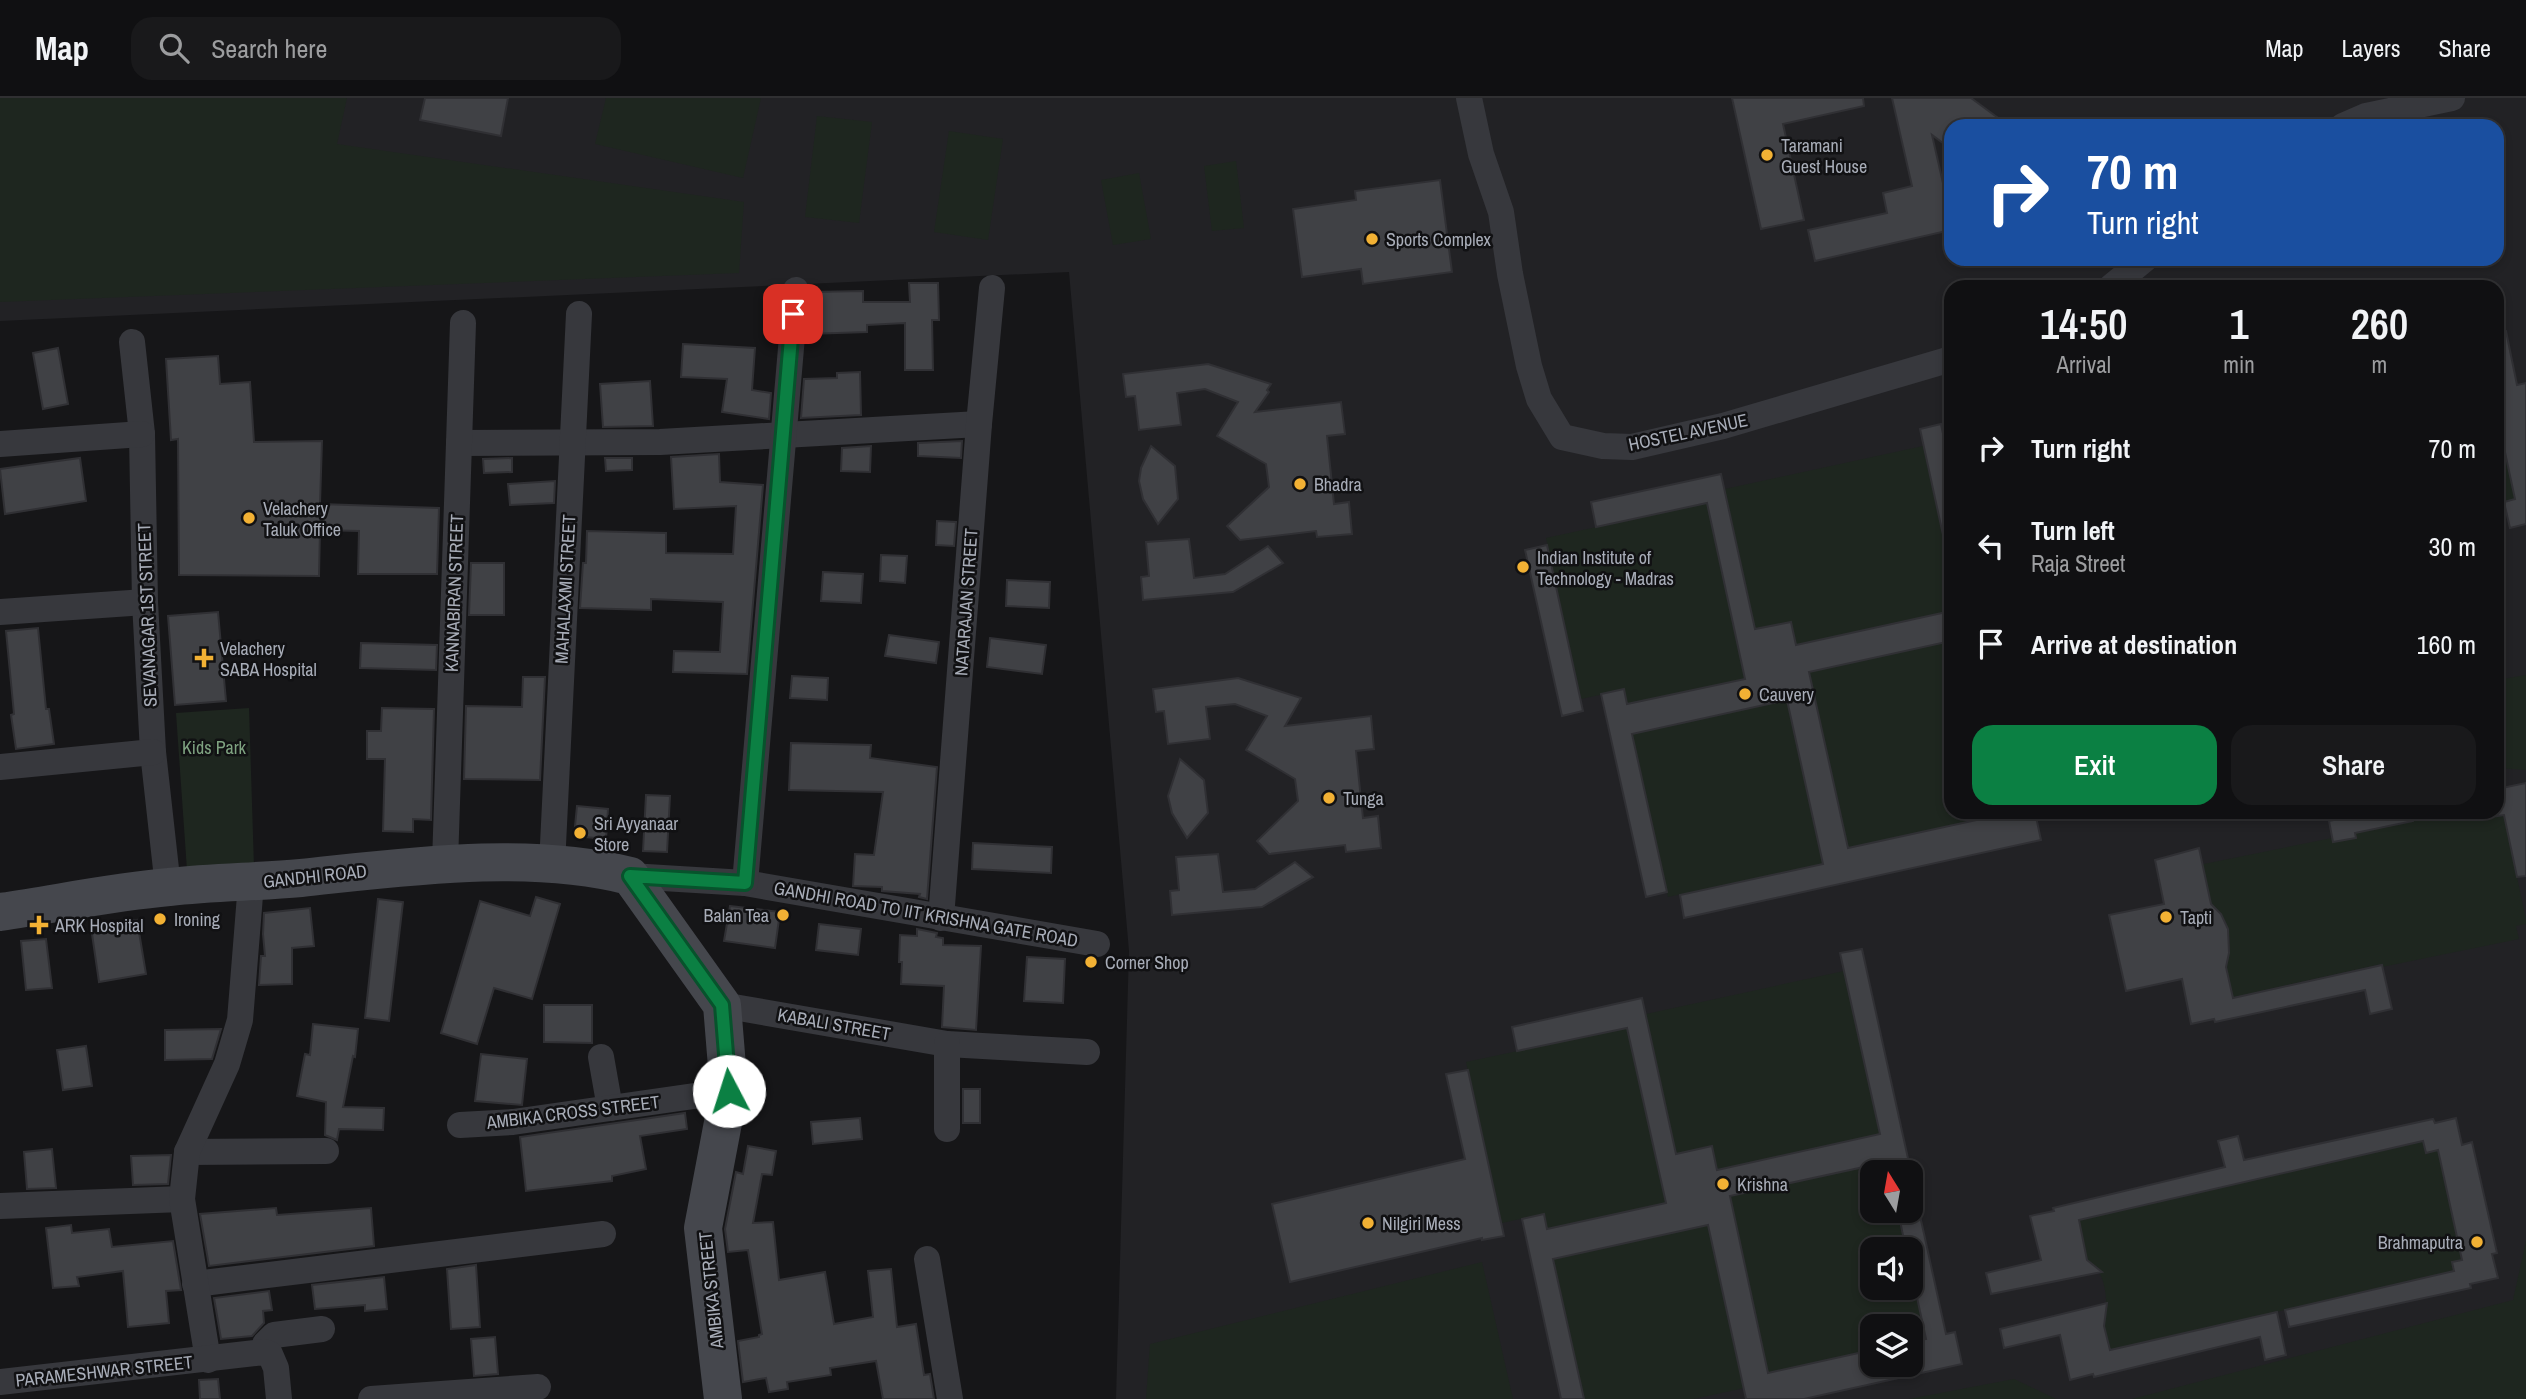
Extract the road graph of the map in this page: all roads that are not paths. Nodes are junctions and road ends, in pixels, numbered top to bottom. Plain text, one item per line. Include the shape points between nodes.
1 (1469, 98) edge
2 (2452, 98) edge
3 (2359, 119) edge
4 (2136, 266) edge
5 (2120, 280) edge
6 (992, 288) dead end
7 (796, 290) dead end
8 (579, 314) dead end
9 (463, 323) dead end
10 (132, 342) dead end
11 (1944, 361) edge
12 (979, 424) junction
13 (142, 434) junction
14 (783, 435) junction
15 (572, 441) junction
16 (459, 443) junction
17 (0, 444) edge
18 (145, 601) junction
19 (0, 612) edge
20 (153, 752) junction
21 (0, 767) edge
22 (445, 863) junction
23 (552, 865) junction
24 (630, 876) junction
25 (251, 883) junction
26 (745, 883) junction
27 (168, 887) junction
28 (0, 912) edge
29 (942, 918) junction
30 (1097, 944) dead end
31 (722, 1005) junction
32 (947, 1044) junction
33 (1087, 1052) dead end
34 (601, 1057) dead end
35 (729, 1091) junction
36 (610, 1108) junction
37 (460, 1125) dead end
38 (947, 1129) dead end
39 (326, 1151) dead end
40 (187, 1152) junction
41 (182, 1199) junction
42 (0, 1206) edge
43 (603, 1234) dead end
44 (927, 1259) dead end
45 (195, 1284) junction
46 (322, 1329) dead end
47 (264, 1352) junction
48 (208, 1360) junction
49 (0, 1382) edge
50 (538, 1387) dead end
51 (279, 1399) edge
52 (371, 1399) edge
53 (723, 1399) edge
54 (950, 1399) edge

1 - 11 street, HOSTEL AVENUE via 1481,154 1501,212 1529,366 1539,399 1562,437 1632,447 1723,426
2 - 3 street
4 - 5 street
6 - 12 street, NATARAJAN STREET
7 - 14 street
8 - 15 street, MAHALAXMI STREET
9 - 16 street, KANNABIRAN STREET
10 - 13 street, SEVANAGAR 1ST STREET
12 - 14 street
12 - 29 street, NATARAJAN STREET
13 - 17 street
13 - 18 street, SEVANAGAR 1ST STREET
14 - 15 street via 660,442
14 - 26 street
15 - 16 street
15 - 23 street, MAHALAXMI STREET
16 - 22 street, KANNABIRAN STREET
18 - 19 street
18 - 20 street, SEVANAGAR 1ST STREET
20 - 21 street
20 - 27 street, SEVANAGAR 1ST STREET
22 - 23 street, GANDHI ROAD
22 - 25 street, GANDHI ROAD
23 - 24 street, GANDHI ROAD
24 - 26 street, GANDHI ROAD TO IIT KRISHNA GATE ROAD
24 - 31 street
25 - 27 street, GANDHI ROAD
25 - 40 street via 240,1020 227,1064
26 - 29 street, GANDHI ROAD TO IIT KRISHNA GATE ROAD
27 - 28 street, GANDHI ROAD
29 - 30 street, GANDHI ROAD TO IIT KRISHNA GATE ROAD
31 - 32 street, KABALI STREET
31 - 35 street, AMBIKA STREET
32 - 33 street, KABALI STREET
32 - 38 street
34 - 36 street
35 - 36 street, AMBIKA CROSS STREET
35 - 53 street, AMBIKA STREET via 703,1228
36 - 37 street, AMBIKA CROSS STREET
39 - 40 street
40 - 41 street
41 - 42 street
41 - 45 street
43 - 45 street
44 - 54 street
45 - 48 street
46 - 47 street via 274,1335
47 - 48 street, PARAMESHWAR STREET
47 - 51 street via 274,1360
48 - 49 street, PARAMESHWAR STREET
50 - 52 street

